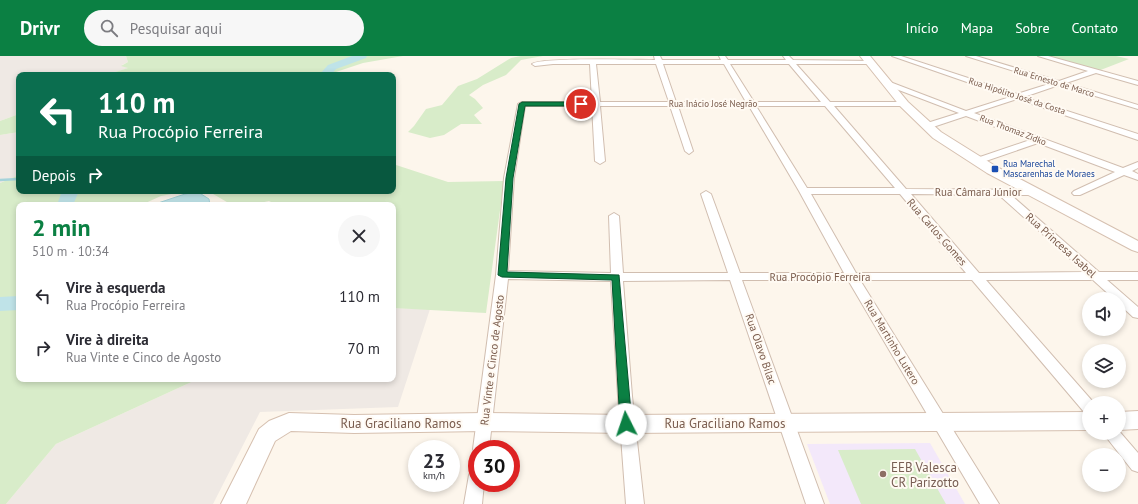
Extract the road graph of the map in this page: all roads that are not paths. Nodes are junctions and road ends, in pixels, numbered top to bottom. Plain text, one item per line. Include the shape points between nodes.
1 (969, 56) edge
2 (1041, 56) edge
3 (901, 57) edge
4 (658, 59) edge
5 (724, 59) edge
6 (789, 59) edge
7 (867, 59) edge
8 (593, 62) junction
9 (535, 64) dead end
10 (1096, 71) junction
11 (1059, 83) junction
12 (1138, 83) edge
13 (887, 84) junction
14 (1018, 96) junction
15 (522, 104) joint
16 (596, 104) junction
17 (673, 104) junction
18 (750, 104) junction
19 (826, 104) junction
20 (904, 104) junction
21 (1138, 107) edge
22 (967, 113) junction
23 (927, 126) junction
24 (1138, 137) edge
25 (1039, 140) junction
26 (689, 151) dead end
27 (600, 161) dead end
28 (977, 161) junction
29 (1138, 165) edge
30 (1123, 172) junction
31 (1138, 177) edge
32 (804, 191) junction
33 (902, 191) junction
34 (1002, 192) junction
35 (1032, 192) junction
36 (1077, 193) dead end
37 (706, 194) dead end
38 (614, 216) dead end
39 (1138, 247) edge
40 (502, 275) junction
41 (976, 276) junction
42 (1095, 276) junction
43 (1138, 276) edge
44 (616, 277) junction
45 (736, 277) junction
46 (852, 277) junction
47 (1138, 314) edge
48 (1082, 400) edge
49 (1138, 420) edge
50 (1082, 421) edge
51 (1126, 421) edge
52 (484, 422) junction
53 (787, 422) junction
54 (940, 422) junction
55 (626, 424) junction
56 (482, 440) edge
57 (1116, 440) edge
58 (1138, 465) edge
59 (475, 492) edge
60 (233, 504) edge
61 (473, 504) edge
62 (635, 504) edge
63 (815, 504) edge
64 (990, 504) edge

1 - 11 street, Rua Ernesto de Marco
2 - 10 street
3 - 14 street, Rua Hipólito José da Costa
4 - 5 street
4 - 8 street
4 - 17 street
5 - 6 street
5 - 18 street, Rua Martinho Lutero
6 - 7 street
6 - 19 street, Rua Carlos Gomes
7 - 13 street
8 - 9 street
8 - 16 street
10 - 11 street
10 - 12 street
11 - 14 street
11 - 21 street, Rua Ernesto de Marco
13 - 20 street
13 - 22 street, Rua Thomaz Zidko
14 - 22 street
14 - 24 street, Rua Hipólito José da Costa
15 - 16 street, Rua Inácio José Negrão
15 - 40 street, Rua Vinte e Cinco de Agosto via 509,178
16 - 17 street, Rua Inácio José Negrão
16 - 27 street
17 - 18 street, Rua Inácio José Negrão
17 - 26 street
18 - 19 street, Rua Inácio José Negrão
18 - 32 street, Rua Martinho Lutero
19 - 20 street, Rua Inácio José Negrão
19 - 33 street, Rua Carlos Gomes
20 - 23 street
22 - 23 street
22 - 25 street, Rua Thomaz Zidko
23 - 28 street
25 - 28 street
25 - 30 street, Rua Thomaz Zidko
28 - 35 street
29 - 30 street
30 - 31 street, Rua Thomaz Zidko
30 - 36 street
32 - 33 street, Rua Câmara Júnior
32 - 46 street, Rua Martinho Lutero
33 - 34 street, Rua Câmara Júnior
33 - 41 street, Rua Carlos Gomes
34 - 35 street, Rua Câmara Júnior
34 - 42 street, Rua Princesa Isabel
35 - 39 street
37 - 45 street, Rua Olavo Bilac
38 - 44 street
40 - 44 street, Rua Procópio Ferreira
40 - 52 street, Rua Vinte e Cinco de Agosto
41 - 42 street, Rua Procópio Ferreira
41 - 46 street, Rua Procópio Ferreira
41 - 48 street, Rua Carlos Gomes
42 - 43 street, Rua Procópio Ferreira
42 - 47 street, Rua Princesa Isabel
44 - 45 street, Rua Procópio Ferreira
44 - 55 street
45 - 46 street, Rua Procópio Ferreira
45 - 53 street, Rua Olavo Bilac
46 - 54 street, Rua Martinho Lutero
49 - 51 street
50 - 54 street, Rua Graciliano Ramos
52 - 55 street, Rua Graciliano Ramos
52 - 56 street, Rua Vinte e Cinco de Agosto
52 - 60 street, Rua Graciliano Ramos via 289,422 267,435
53 - 54 street, Rua Graciliano Ramos
53 - 55 street, Rua Graciliano Ramos
53 - 63 street, Rua Olavo Bilac
54 - 64 street, Rua Martinho Lutero
55 - 62 street
57 - 58 street
59 - 61 street

